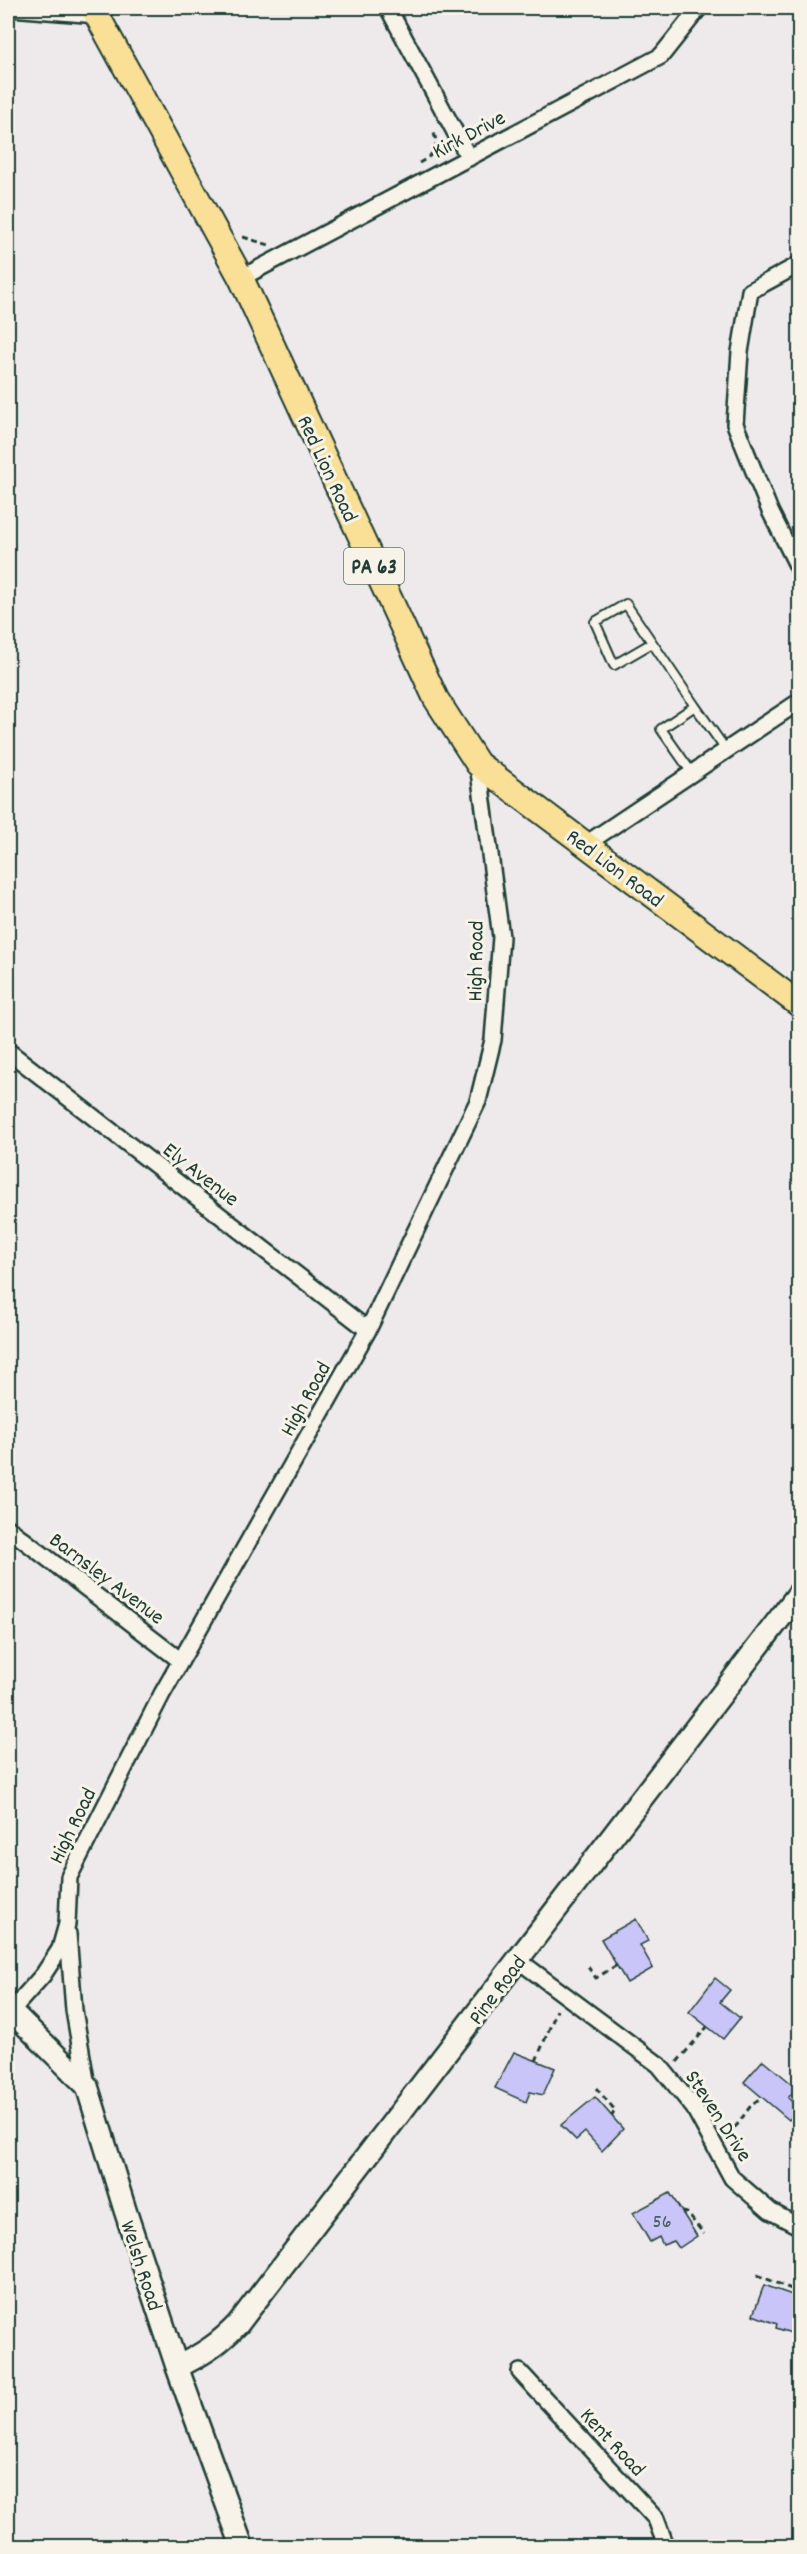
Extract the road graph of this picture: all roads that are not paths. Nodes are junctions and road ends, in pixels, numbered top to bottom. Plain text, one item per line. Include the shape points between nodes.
1 (11, 8) edge
2 (388, 8) edge
3 (699, 8) edge
4 (95, 11) edge
5 (469, 158) junction
6 (800, 264) edge
7 (241, 278) junction
8 (800, 571) edge
9 (652, 643) junction
10 (800, 701) edge
11 (695, 706) junction
12 (726, 750) junction
13 (478, 764) junction
14 (692, 773) junction
15 (586, 844) junction
16 (800, 1005) edge
17 (8, 1051) edge
18 (368, 1330) junction
19 (8, 1528) edge
20 (800, 1592) edge
21 (181, 1661) junction
22 (67, 1924) junction
23 (518, 1960) junction
24 (9, 2009) edge
25 (87, 2086) junction
26 (800, 2227) edge
27 (177, 2367) junction
28 (520, 2372) dead end
29 (242, 2547) edge
30 (666, 2547) edge

1 - 4 street
2 - 5 street
3 - 5 street, Kirk Drive via 661,56
4 - 7 main road, Red Lion Road / PA 63
5 - 7 street, Kirk Drive
6 - 8 street via 750,291 740,352 735,424 770,511
7 - 13 main road, Red Lion Road / PA 63 via 436,699
9 - 9 lane via 626,604 596,622 614,665
9 - 11 lane
10 - 12 street
11 - 12 lane
11 - 14 lane via 661,729
12 - 14 street
13 - 15 main road, Red Lion Road / PA 63
13 - 18 street, High Road via 501,937 493,1040 478,1101
14 - 15 street
15 - 16 main road, Red Lion Road / PA 63
17 - 18 street, Ely Avenue
18 - 21 street, High Road
19 - 21 street, Barnsley Avenue
20 - 23 street, Pine Road
21 - 22 street, High Road via 69,1876
22 - 24 street, High Road via 60,1949 43,1976
22 - 25 street via 74,2010
23 - 26 street, Steven Drive via 652,2059 694,2108 732,2178 770,2211
23 - 27 street, Pine Road via 238,2324 220,2343
24 - 25 street, Welsh Road
25 - 27 street, Welsh Road
27 - 29 street, Welsh Road
28 - 30 street, Kent Road via 656,2519

